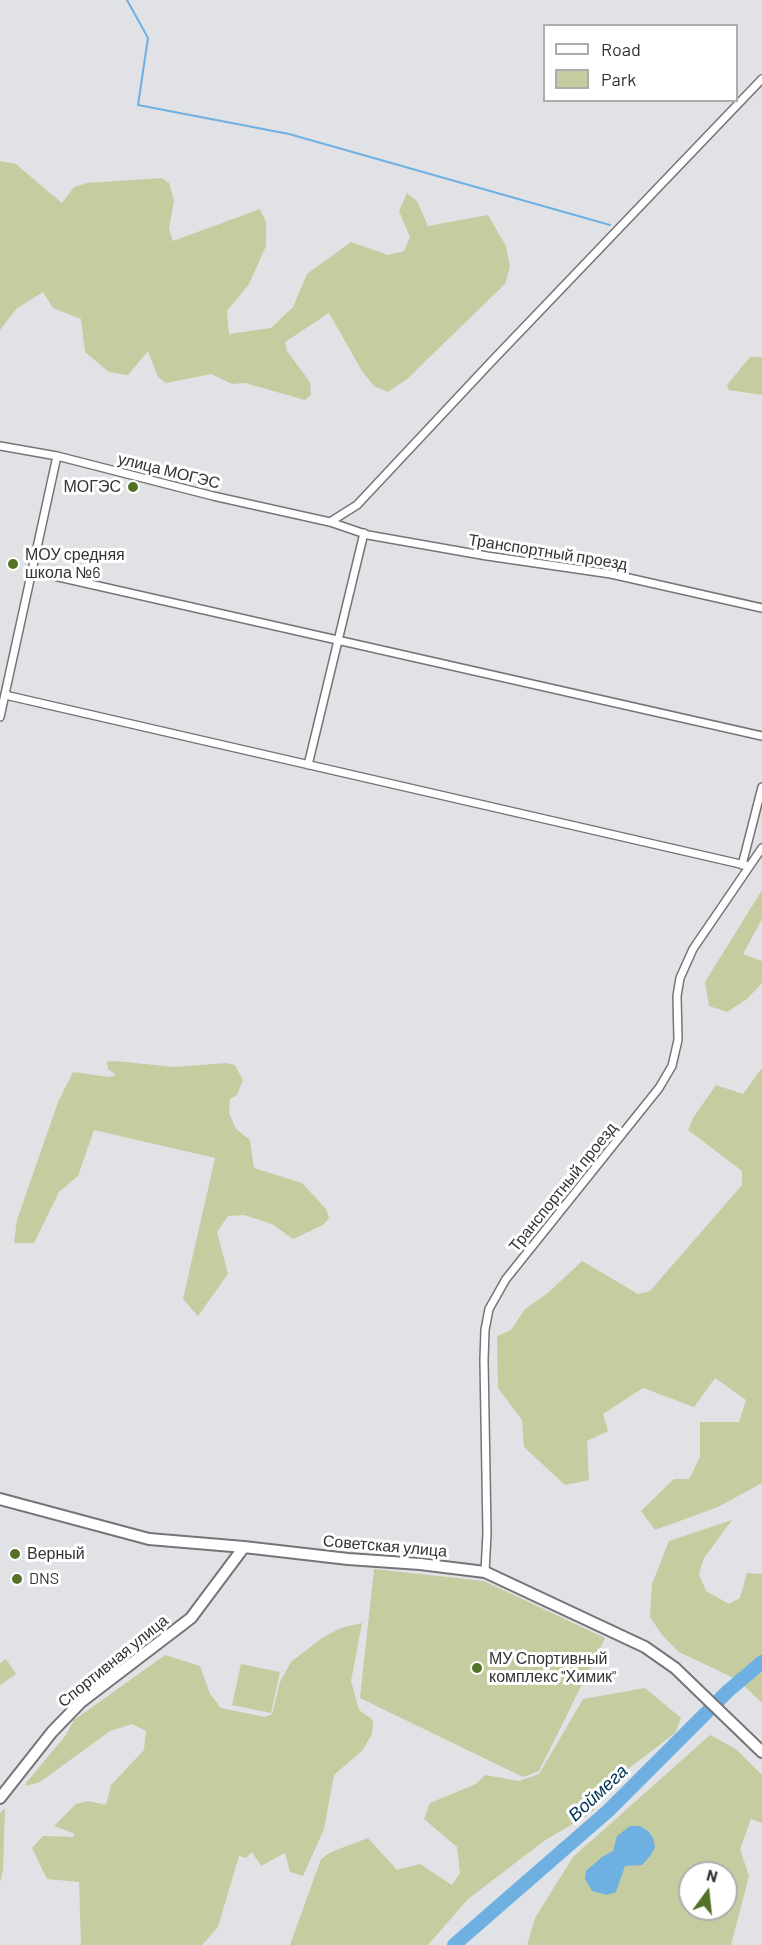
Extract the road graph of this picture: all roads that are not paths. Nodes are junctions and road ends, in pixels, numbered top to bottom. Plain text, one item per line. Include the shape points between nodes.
1 (762, 79) edge
2 (0, 446) edge
3 (57, 456) junction
4 (330, 522) junction
5 (364, 533) junction
6 (32, 571) junction
7 (762, 608) edge
8 (337, 640) junction
9 (5, 694) junction
10 (0, 717) edge
11 (762, 736) edge
12 (308, 765) junction
13 (762, 788) edge
14 (762, 848) edge
15 (746, 865) junction
16 (0, 1499) edge
17 (244, 1547) junction
18 (485, 1572) junction
19 (762, 1752) edge
20 (0, 1798) edge

1 - 4 street via 357,505
2 - 3 street, улица МОГЭС
3 - 4 street, улица МОГЭС
3 - 6 street
4 - 5 street, Транспортный проезд
5 - 7 street, Транспортный проезд via 611,574
5 - 8 street
6 - 8 street
6 - 9 street
8 - 11 street
8 - 12 street
9 - 10 street
9 - 12 street
12 - 15 street
13 - 15 street
14 - 15 street, Транспортный проезд
15 - 18 street, Транспортный проезд via 693,948 680,978 678,1040 672,1066 659,1088 506,1279 489,1309 484,1360
16 - 17 street, Советская улица via 149,1539
17 - 18 street, Советская улица
17 - 20 street, Спортивная улица via 191,1618 81,1702
18 - 19 street, Советская улица via 645,1647 675,1668

